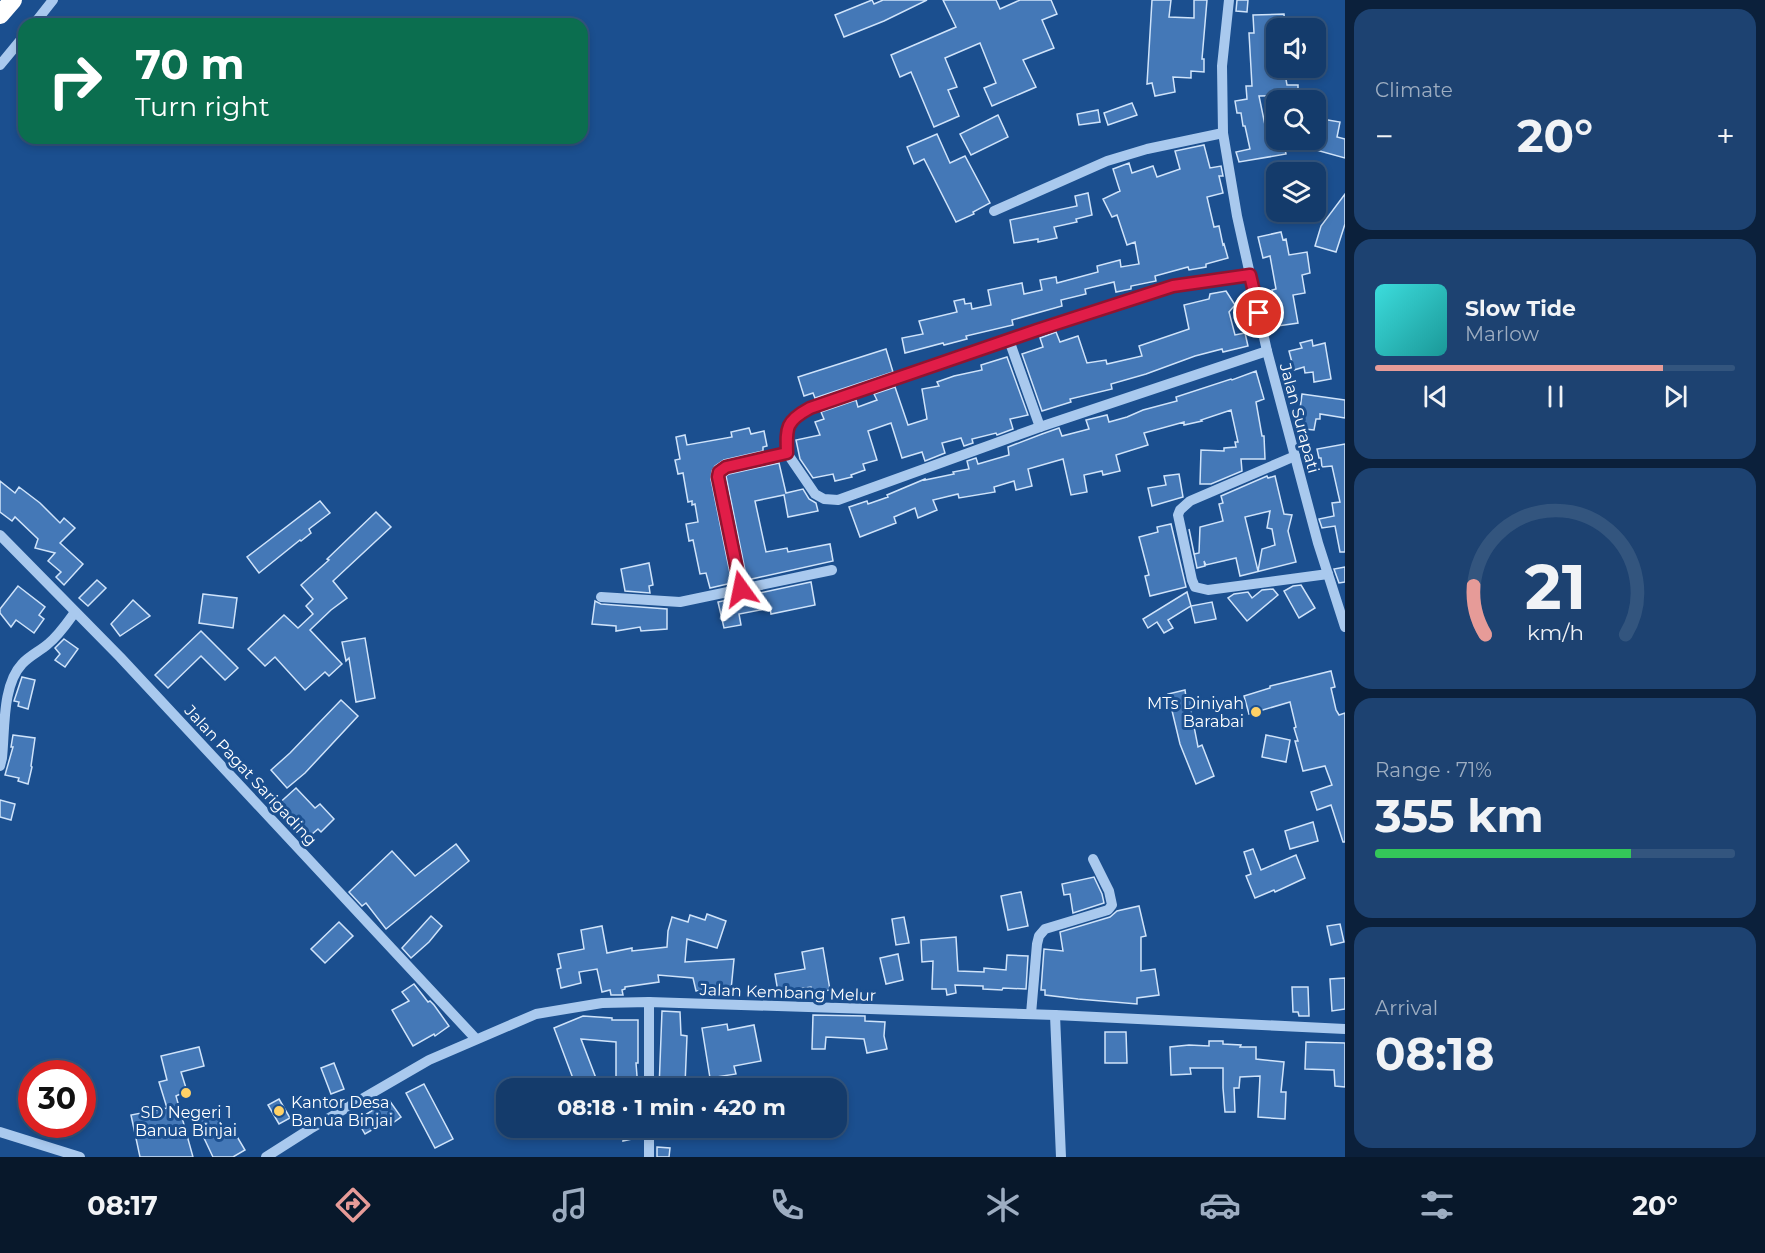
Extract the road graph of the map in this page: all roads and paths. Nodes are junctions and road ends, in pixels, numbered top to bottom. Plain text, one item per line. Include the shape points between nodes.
1 (13, 0) edge
2 (53, 0) edge
3 (1228, 0) edge
4 (0, 15) edge
5 (39, 18) edge
6 (18, 43) edge
7 (0, 65) edge
8 (1223, 133) junction
9 (994, 211) dead end
10 (1250, 275) junction
11 (1009, 340) junction
12 (1267, 351) junction
13 (1040, 427) junction
14 (787, 453) junction
15 (1295, 456) junction
16 (0, 536) edge
17 (832, 570) dead end
18 (1328, 574) junction
19 (741, 589) junction
20 (601, 597) dead end
21 (75, 612) junction
22 (1345, 627) edge
23 (0, 766) edge
24 (1093, 859) dead end
25 (649, 1002) junction
26 (1031, 1014) junction
27 (1055, 1015) junction
28 (1345, 1029) edge
29 (476, 1038) junction
30 (649, 1078) edge
31 (0, 1132) edge
32 (649, 1138) edge
33 (80, 1157) edge
34 (266, 1157) edge
35 (649, 1157) edge
36 (1060, 1157) edge

1 - 4 highway
2 - 5 street
3 - 8 street, Jalan Surapati via 1222,66
6 - 7 street
8 - 9 street via 1107,161
8 - 10 street, Jalan Surapati
10 - 11 street via 1173,286
10 - 12 street, Jalan Surapati
11 - 13 street
11 - 14 street via 810,408 789,423
12 - 13 street
12 - 15 street, Jalan Surapati
13 - 14 street via 838,500 815,494
14 - 19 street via 719,472
15 - 18 street, Jalan Surapati
15 - 18 street via 1190,501 1180,510 1192,580 1195,587 1208,590
16 - 21 street, Jalan Pagat Sarigading
17 - 19 street
18 - 22 street, Jalan Surapati
19 - 20 street via 680,602
21 - 23 street via 50,643 23,663 13,677
21 - 29 street, Jalan Pagat Sarigading
24 - 26 street via 1112,905 1108,910 1045,929 1039,936
25 - 26 street, Jalan Kembang Melur
25 - 29 street, Jalan Kembang Melur via 602,1003 536,1014
25 - 30 street
26 - 27 street, Jalan Kembang Melur
27 - 28 street, Jalan Kembang Melur
27 - 36 street
29 - 34 street, Jalan Kembang Melur via 429,1060
31 - 33 street
32 - 35 street

